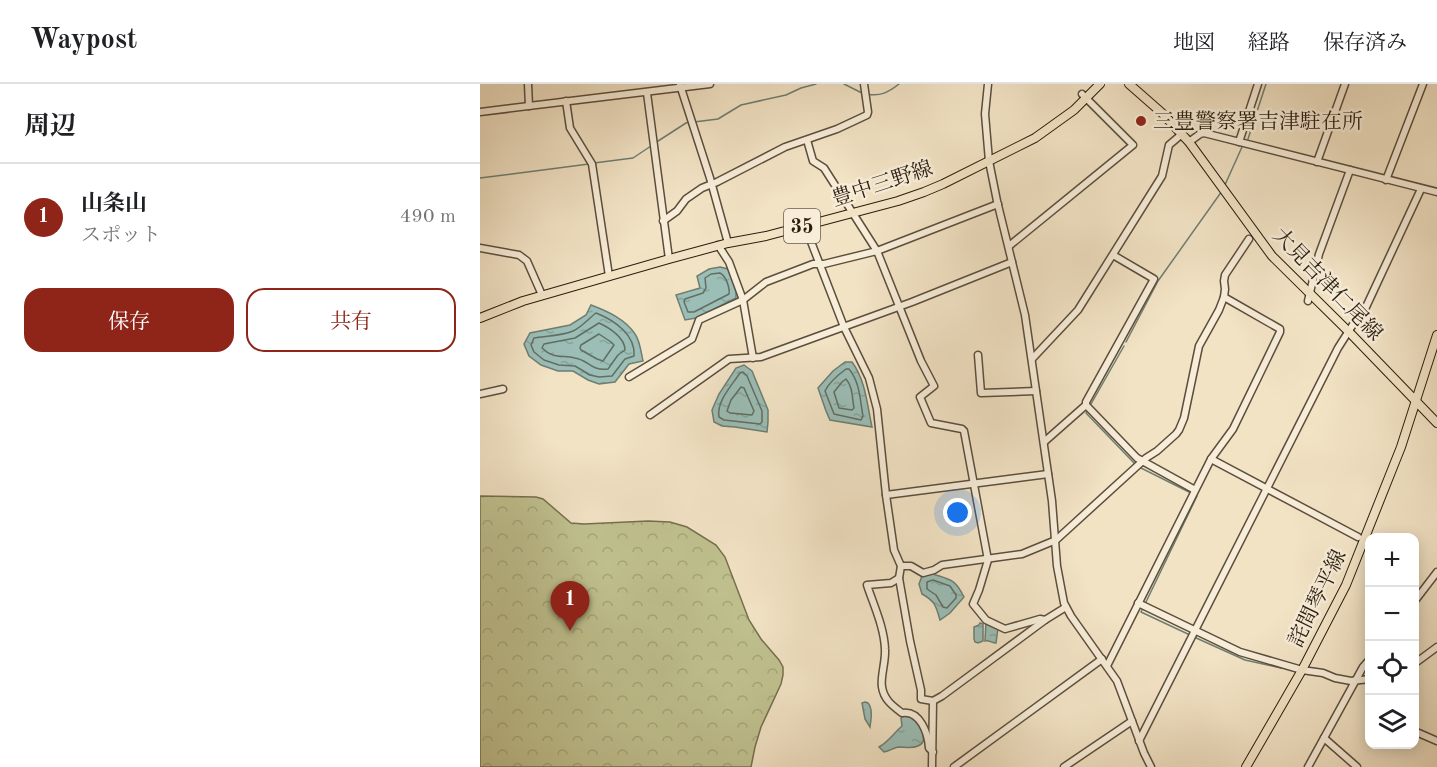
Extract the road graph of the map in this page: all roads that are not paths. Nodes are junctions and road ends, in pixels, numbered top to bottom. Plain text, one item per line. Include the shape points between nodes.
1 (528, 84) edge
2 (710, 84) edge
3 (864, 84) edge
4 (987, 84) edge
5 (1100, 84) edge
6 (1129, 84) edge
7 (1258, 84) edge
8 (1344, 84) edge
9 (1423, 84) edge
10 (680, 86) edge
11 (647, 93) junction
12 (1084, 96) junction
13 (566, 101) junction
14 (529, 106) junction
15 (480, 112) edge
16 (1182, 134) junction
17 (807, 140) junction
18 (1189, 142) junction
19 (1239, 142) junction
20 (989, 161) junction
21 (1317, 162) junction
22 (1350, 170) junction
23 (1386, 180) junction
24 (712, 184) junction
25 (1421, 189) junction
26 (1437, 192) edge
27 (998, 204) junction
28 (853, 213) junction
29 (663, 221) junction
30 (804, 224) junction
31 (1250, 239) dead end
32 (728, 243) junction
33 (718, 245) junction
34 (1009, 246) junction
35 (480, 248) edge
36 (877, 251) junction
37 (1113, 255) junction
38 (669, 259) junction
39 (1012, 262) junction
40 (820, 264) junction
41 (609, 276) junction
42 (542, 295) junction
43 (1224, 297) junction
44 (1309, 297) junction
45 (743, 300) junction
46 (899, 306) junction
47 (480, 318) edge
48 (844, 326) junction
49 (1348, 331) junction
50 (1437, 335) edge
51 (1435, 351) edge
52 (978, 355) dead end
53 (753, 358) junction
54 (1032, 358) junction
55 (629, 377) dead end
56 (503, 389) dead end
57 (1036, 391) junction
58 (480, 394) edge
59 (1416, 401) junction
60 (1086, 405) junction
61 (650, 415) dead end
62 (1437, 423) edge
63 (1044, 442) junction
64 (1211, 459) junction
65 (1139, 465) junction
66 (1048, 474) junction
67 (973, 484) junction
68 (1267, 489) junction
69 (1195, 490) junction
70 (886, 495) junction
71 (1358, 537) dead end
72 (1056, 540) junction
73 (987, 560) junction
74 (901, 566) junction
75 (1437, 572) edge
76 (899, 578) junction
77 (1419, 595) edge
78 (1138, 603) junction
79 (1066, 607) junction
80 (1045, 620) junction
81 (1194, 634) junction
82 (1437, 647) edge
83 (1102, 659) junction
84 (1419, 660) edge
85 (1365, 665) edge
86 (1107, 666) junction
87 (1302, 670) junction
88 (1365, 680) edge
89 (1355, 681) junction
90 (933, 701) junction
91 (1132, 721) junction
92 (1419, 733) edge
93 (1324, 738) junction
94 (1139, 741) junction
95 (1437, 741) edge
96 (933, 752) junction
97 (932, 767) edge
98 (954, 767) edge
99 (1064, 767) edge
100 (1151, 767) edge
101 (1246, 767) edge
102 (1308, 767) edge
103 (1357, 767) edge

1 - 14 street
2 - 10 street
3 - 17 street via 867,116
4 - 20 street
5 - 12 main road, 豊中三野線 / 35
6 - 16 main road, 大見吉津仁尾線
7 - 19 street
8 - 21 street
9 - 23 street
10 - 11 street
10 - 24 street
11 - 13 street
11 - 29 street
12 - 20 main road, 豊中三野線 / 35 via 1074,110 1045,132
12 - 34 street via 1133,145
13 - 14 street
13 - 41 street via 570,128 592,164
14 - 15 street
16 - 18 main road, 大見吉津仁尾線
16 - 37 street via 1169,145 1162,176
17 - 24 street
17 - 28 street via 813,161 824,168
18 - 19 street via 1204,133
18 - 44 main road, 大見吉津仁尾線 via 1272,256
19 - 21 street
20 - 27 street
20 - 28 main road, 豊中三野線 / 35 via 924,192
21 - 22 street
22 - 23 street
22 - 44 street via 1319,255
23 - 25 street
24 - 29 street via 686,199
24 - 32 street
25 - 26 street
25 - 49 street via 1366,307
27 - 34 street
27 - 36 street
28 - 30 main road, 豊中三野線 / 35
28 - 36 street
29 - 38 street
30 - 32 main road, 豊中三野線 / 35
30 - 40 street
31 - 43 street via 1226,270
32 - 33 main road, 豊中三野線 / 35
33 - 38 main road, 豊中三野線 / 35
33 - 45 street
34 - 39 street
35 - 42 street via 519,255 527,261
36 - 40 street
36 - 46 street
37 - 54 street via 1078,310
37 - 60 street via 1154,279
38 - 41 main road, 豊中三野線 / 35
39 - 46 street
39 - 54 street
40 - 45 street via 766,282
40 - 48 street
41 - 42 main road, 豊中三野線 / 35
42 - 47 main road, 豊中三野線 / 35
43 - 64 street via 1280,329 1233,429
43 - 65 street via 1199,346 1179,429
44 - 49 main road, 大見吉津仁尾線
45 - 53 street
45 - 55 street via 699,320 693,339
46 - 48 street
46 - 67 street via 934,386 920,397 931,423 964,431
48 - 53 street
48 - 70 street via 877,408
49 - 59 main road, 大見吉津仁尾線
49 - 68 street
50 - 51 main road, 詫間琴平線
51 - 59 main road, 詫間琴平線
52 - 57 street via 981,393
53 - 61 street via 729,359
54 - 57 street
56 - 58 street
57 - 63 street
59 - 62 main road, 大見吉津仁尾線
59 - 87 main road, 詫間琴平線 via 1346,585
60 - 63 street
60 - 65 street via 1137,458
63 - 66 street
64 - 68 street
64 - 69 street
65 - 69 street
65 - 72 street
66 - 67 street
66 - 72 street
67 - 70 street
67 - 73 street
68 - 71 street
68 - 81 street
69 - 78 street
70 - 74 street via 894,550
72 - 73 street via 1022,555
72 - 79 street
73 - 74 street via 942,565 923,573 911,566
73 - 80 street via 973,604 986,620 1005,629
74 - 76 street
75 - 77 street
76 - 90 street via 921,698
76 - 96 street via 867,585 883,633 885,662 881,686 888,702 902,713 918,718
78 - 81 street
78 - 86 street
79 - 80 street
79 - 83 street
80 - 90 street
81 - 87 street
81 - 94 street
82 - 84 street
83 - 86 street
83 - 98 street
85 - 89 street
86 - 91 street
87 - 89 street
87 - 101 main road, 詫間琴平線
88 - 89 street
89 - 93 street
90 - 96 street
91 - 94 street
91 - 99 street
92 - 95 street
93 - 102 street
93 - 103 street
94 - 100 street
96 - 97 street

